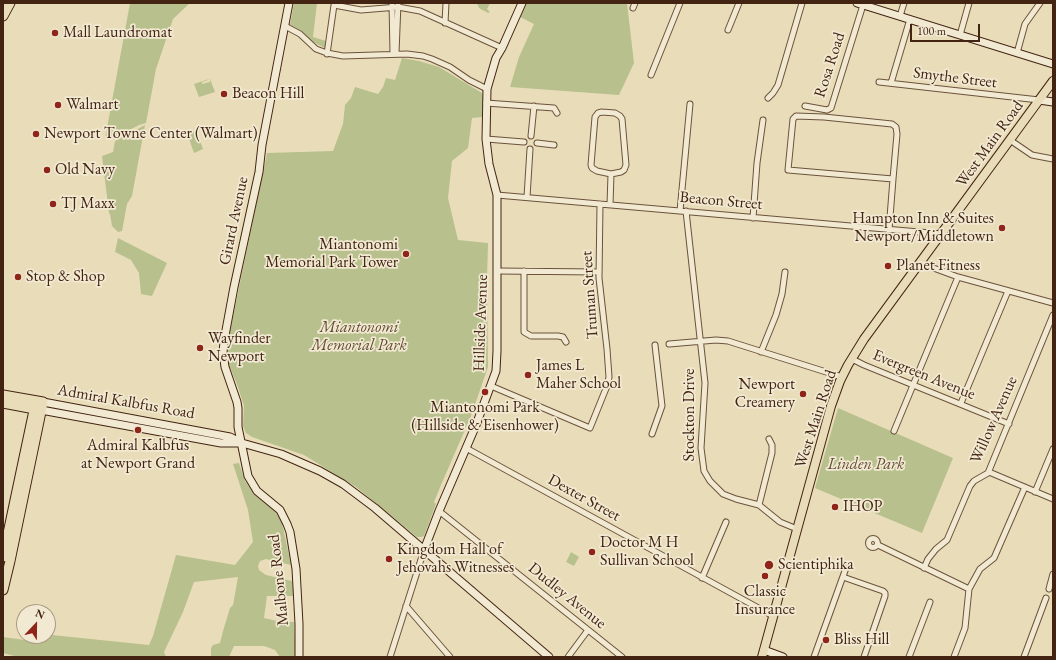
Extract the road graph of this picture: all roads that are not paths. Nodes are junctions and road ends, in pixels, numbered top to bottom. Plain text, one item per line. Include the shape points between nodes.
1 (10, 3) edge
2 (289, 3) edge
3 (446, 3) edge
4 (522, 3) edge
5 (680, 3) edge
6 (739, 3) edge
7 (802, 3) edge
8 (904, 3) edge
9 (970, 3) edge
10 (1040, 3) edge
11 (860, 4) edge
12 (392, 5) edge
13 (398, 5) edge
14 (3, 16) edge
15 (900, 16) junction
16 (910, 20) junction
17 (445, 23) junction
18 (285, 26) junction
19 (728, 30) dead end
20 (960, 35) junction
21 (502, 48) junction
22 (394, 53) junction
23 (1017, 53) junction
24 (327, 54) junction
25 (1053, 64) edge
26 (651, 75) dead end
27 (1053, 81) edge
28 (879, 82) dead end
29 (891, 83) junction
30 (487, 89) junction
31 (768, 98) dead end
32 (1039, 100) junction
33 (1053, 102) edge
34 (486, 103) junction
35 (690, 104) dead end
36 (534, 106) junction
37 (805, 106) dead end
38 (557, 113) dead end
39 (763, 120) dead end
40 (531, 136) junction
41 (486, 139) junction
42 (1010, 140) junction
43 (524, 142) junction
44 (537, 143) junction
45 (554, 145) dead end
46 (530, 149) junction
47 (1053, 159) edge
48 (611, 174) junction
49 (893, 179) junction
50 (497, 195) junction
51 (527, 197) junction
52 (600, 204) junction
53 (610, 205) junction
54 (683, 211) junction
55 (753, 218) junction
56 (889, 230) junction
57 (942, 234) junction
58 (921, 262) junction
59 (497, 271) junction
60 (524, 271) junction
61 (599, 272) junction
62 (785, 272) dead end
63 (958, 277) junction
64 (1008, 291) junction
65 (1053, 303) edge
66 (1053, 316) edge
67 (701, 341) junction
68 (566, 342) dead end
69 (669, 344) dead end
70 (655, 348) dead end
71 (761, 352) junction
72 (852, 359) junction
73 (842, 377) junction
74 (913, 385) junction
75 (491, 386) junction
76 (3, 395) edge
77 (3, 403) edge
78 (961, 403) junction
79 (39, 406) junction
80 (1009, 424) junction
81 (894, 431) dead end
82 (652, 434) dead end
83 (769, 439) dead end
84 (242, 443) junction
85 (466, 448) junction
86 (1053, 449) edge
87 (989, 472) junction
88 (1025, 487) junction
89 (1036, 492) junction
90 (1053, 499) edge
91 (759, 505) junction
92 (439, 510) junction
93 (726, 522) dead end
94 (797, 529) junction
95 (878, 545) dead end
96 (424, 550) junction
97 (3, 557) edge
98 (846, 568) dead end
99 (924, 568) junction
100 (1053, 574) edge
101 (843, 577) junction
102 (702, 578) junction
103 (969, 589) junction
104 (1049, 589) dead end
105 (3, 590) edge
106 (1046, 598) dead end
107 (930, 602) dead end
108 (406, 606) junction
109 (773, 616) junction
110 (588, 630) junction
111 (763, 654) edge
112 (300, 657) edge
113 (390, 657) edge
114 (450, 657) edge
115 (549, 657) edge
116 (568, 657) edge
117 (622, 657) edge
118 (783, 657) edge
119 (814, 657) edge
120 (864, 657) edge
121 (909, 657) edge
122 (954, 657) edge
123 (1024, 657) edge

1 - 14 highway
2 - 18 street, Girard Avenue
3 - 17 street
4 - 21 street, Hillside Avenue
5 - 26 street
6 - 19 street
7 - 31 street via 778,85
8 - 15 street
9 - 20 street
10 - 23 street via 1025,24
11 - 15 street
11 - 37 street, Rosa Road via 831,108 827,110
12 - 13 street
12 - 22 street
12 - 24 street via 360,10 334,5
13 - 17 street via 420,11
13 - 22 street
15 - 16 street
16 - 20 street
16 - 29 street, Smythe Street
17 - 21 street
18 - 24 street
18 - 84 street, Girard Avenue via 223,346 225,367 237,402 238,427
20 - 23 street
21 - 30 street, Hillside Avenue via 496,58
22 - 24 street via 343,56
22 - 30 street via 432,59
23 - 25 street
27 - 32 main road, West Main Road
28 - 29 street, Smythe Street
29 - 32 street, Smythe Street
30 - 34 street, Hillside Avenue
32 - 33 street
32 - 42 main road, West Main Road
34 - 36 street
34 - 41 street, Hillside Avenue
35 - 54 street, Stockton Drive
36 - 38 street via 554,108
36 - 40 street
39 - 55 street
40 - 43 street
40 - 44 street
41 - 43 street
41 - 50 street, Hillside Avenue
42 - 47 street via 1032,155
42 - 57 main road, West Main Road
43 - 46 street
44 - 45 street
44 - 46 street
46 - 51 street
48 - 48 street via 597,171 591,165 595,117 602,112 615,113 622,119 626,168
48 - 53 street
49 - 49 street via 896,127 889,123 796,116 792,120 788,170
49 - 56 street
50 - 51 street, Beacon Street
50 - 59 street, Hillside Avenue
51 - 52 street, Beacon Street
52 - 53 street, Beacon Street
52 - 61 street, Truman Street
53 - 54 street, Beacon Street
54 - 55 street, Beacon Street
54 - 67 street, Stockton Drive
55 - 56 street, Beacon Street
56 - 57 street, Beacon Street
57 - 58 main road, West Main Road
58 - 63 street
58 - 72 main road, West Main Road
59 - 60 street
59 - 75 street, Hillside Avenue via 496,371
60 - 61 street
60 - 68 street via 524,332 531,336 563,337
61 - 75 street, Truman Street via 609,377 590,428
62 - 71 street via 779,305
63 - 64 street
63 - 74 street
64 - 65 street
64 - 78 street
66 - 80 street, Willow Avenue
67 - 69 street
67 - 71 street via 728,341
67 - 91 street, Stockton Drive via 705,390 701,448 704,471 723,494
70 - 82 street via 662,406
71 - 73 street
72 - 73 main road, West Main Road
72 - 74 street, Evergreen Avenue
73 - 94 main road, West Main Road via 831,406
74 - 78 street, Evergreen Avenue
74 - 81 street
75 - 85 street, Hillside Avenue
76 - 79 highway, Admiral Kalbfus Road
77 - 79 highway, Admiral Kalbfus Road
78 - 80 street, Evergreen Avenue
79 - 84 street, Admiral Kalbfus Road via 221,443
79 - 97 highway
79 - 105 highway
80 - 87 street, Willow Avenue
83 - 91 street via 772,455
84 - 96 street, Admiral Kalbfus Road via 294,459 333,478 365,499
84 - 112 street, Malbone Road via 246,468 252,484 280,510 290,532 297,582
85 - 92 street, Hillside Avenue
85 - 102 street, Dexter Street
86 - 89 street
87 - 88 street
87 - 99 street, Willow Avenue via 970,486 947,540 936,549
88 - 89 street
88 - 103 street via 994,558 980,569
89 - 90 street
91 - 94 street, Stockton Drive via 780,522
92 - 96 street, Hillside Avenue
92 - 110 street, Dudley Avenue
93 - 102 street
94 - 109 main road, West Main Road
95 - 99 street
96 - 108 street, Hillside Avenue
96 - 115 street, Admiral Kalbfus Road
98 - 101 street
99 - 103 street
100 - 104 street
101 - 119 street
101 - 120 street via 883,591 886,596
102 - 109 street, Dexter Street
103 - 122 street via 965,628
106 - 123 street
107 - 121 street
108 - 113 street, Hillside Avenue
108 - 114 street
109 - 111 main road, West Main Road
110 - 116 street
110 - 117 street, Dudley Avenue
111 - 118 street

